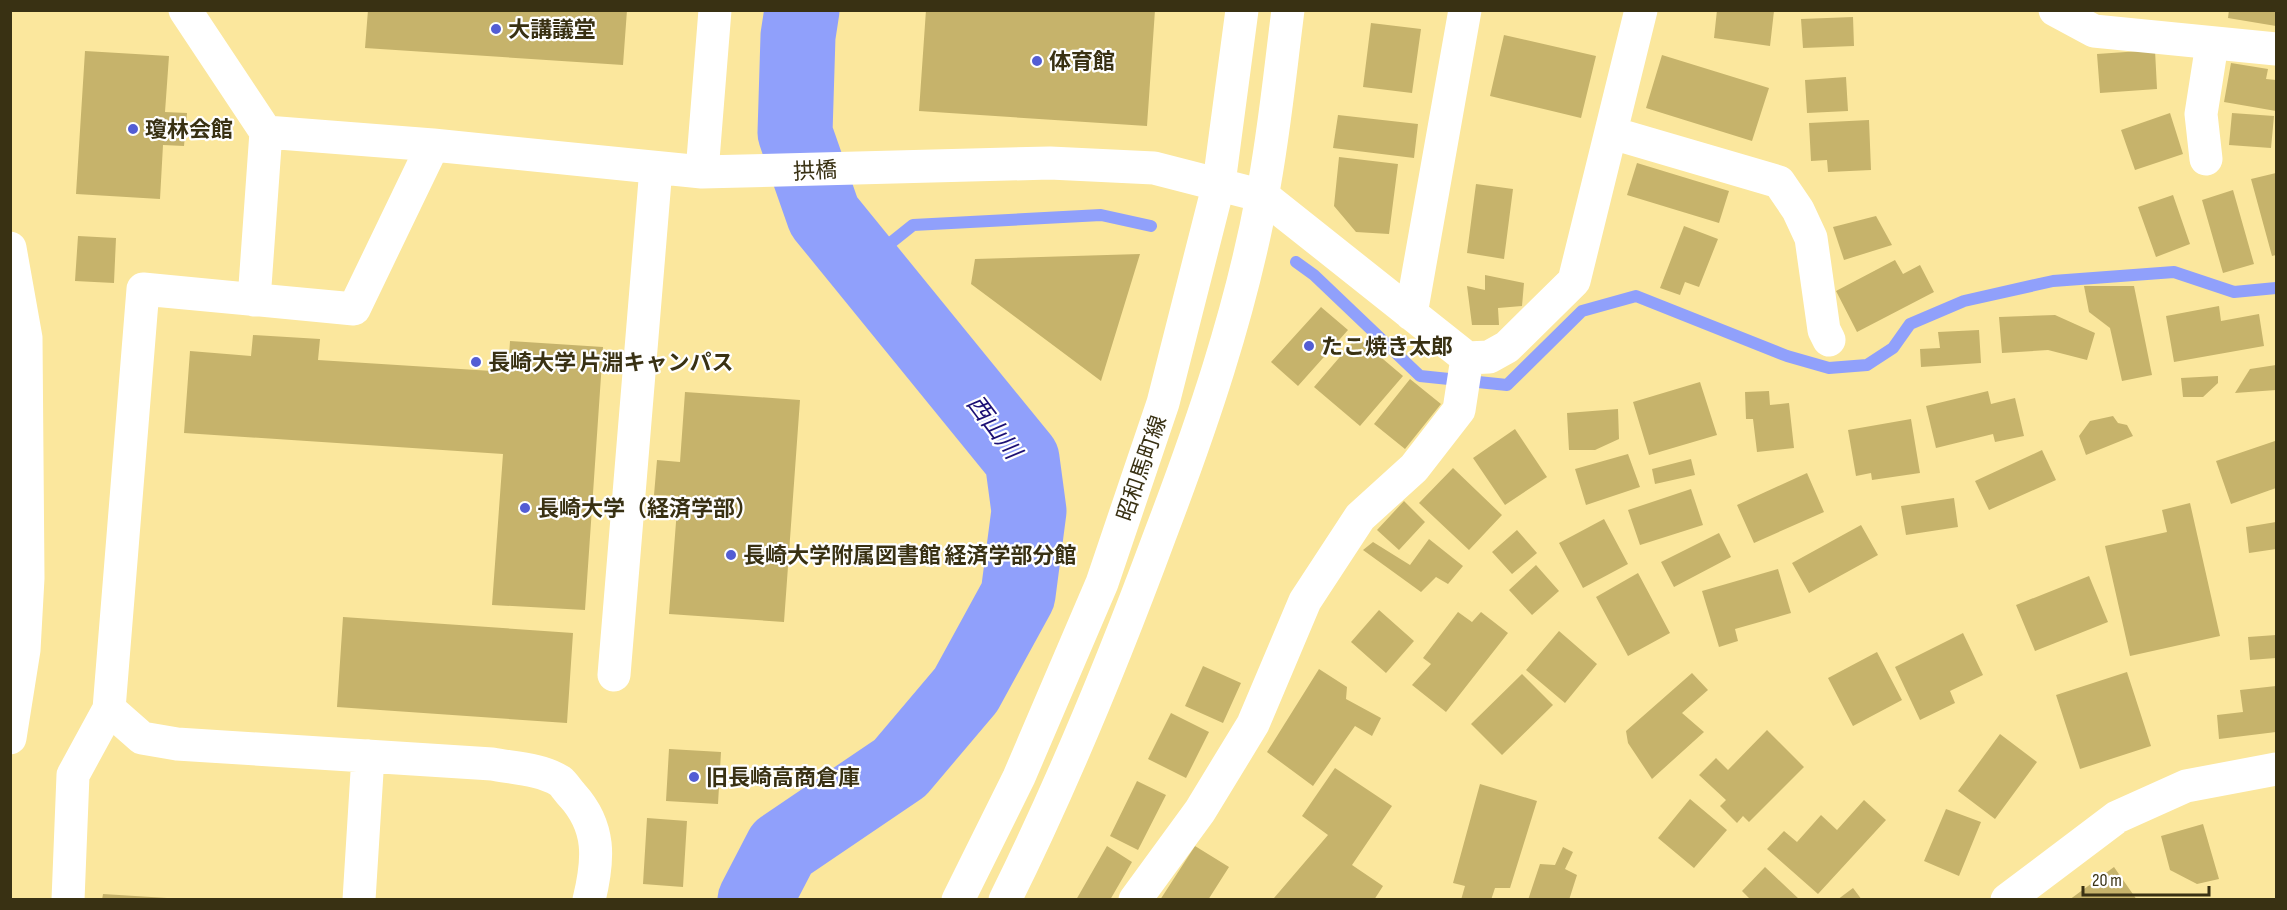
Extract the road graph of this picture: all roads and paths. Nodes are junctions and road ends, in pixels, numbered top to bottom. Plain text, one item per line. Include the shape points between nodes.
1 (185, 10) edge
2 (715, 10) edge
3 (1242, 10) edge
4 (1288, 10) edge
5 (1465, 10) edge
6 (2055, 10) edge
7 (1635, 14) edge
8 (2212, 44) junction
9 (2277, 50) edge
10 (266, 132) junction
11 (1612, 133) junction
12 (432, 145) junction
13 (2206, 159) dead end
14 (656, 168) junction
15 (702, 172) junction
16 (1219, 183) junction
17 (1263, 196) junction
18 (10, 248) edge
19 (254, 300) junction
20 (1411, 314) junction
21 (1830, 340) dead end
22 (1466, 368) junction
23 (614, 675) dead end
24 (14, 703) edge
25 (109, 709) junction
26 (10, 738) edge
27 (368, 756) junction
28 (2277, 769) edge
29 (68, 900) edge
30 (359, 900) edge
31 (589, 900) edge
32 (958, 900) edge
33 (1005, 900) edge
34 (1135, 900) edge
35 (2007, 900) edge

1 - 10 street
2 - 15 street
3 - 16 street, 昭和馬町線
4 - 17 street, 昭和馬町線
5 - 20 street
6 - 8 street via 2094,31
7 - 11 street
8 - 9 street
8 - 13 street via 2201,114
10 - 12 street, 拱橋
10 - 19 street
11 - 21 street via 1779,183 1811,237 1824,330
11 - 22 street via 1574,281 1507,346
12 - 14 street, 拱橋
12 - 19 street via 354,309
14 - 15 street, 拱橋
14 - 23 street
15 - 16 street, 拱橋 via 1050,163 1154,168
16 - 17 street, 拱橋
16 - 32 street, 昭和馬町線 via 1163,403 1102,583 1019,777
17 - 20 street
17 - 33 street, 昭和馬町線 via 1237,307 1206,413 1055,799
18 - 24 street via 26,338 28,578 24,650
19 - 25 street via 143,289
20 - 22 street
22 - 34 street via 1459,410 1414,468 1360,517 1305,601 1253,724 1200,811
24 - 26 street
25 - 27 street via 142,738 177,744
25 - 29 street via 73,775
27 - 30 street
27 - 31 street via 492,764 560,781 583,807 596,840 596,874
28 - 35 street via 2186,786 2117,817

